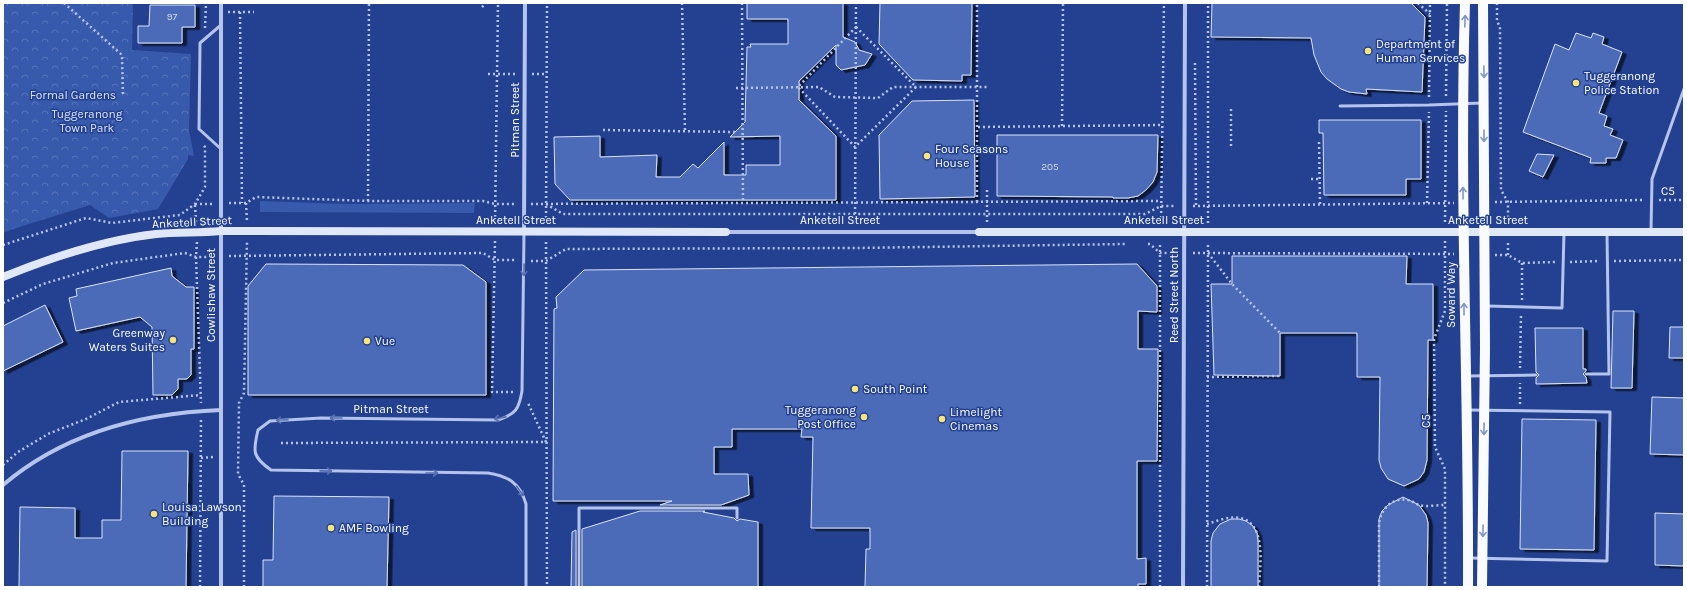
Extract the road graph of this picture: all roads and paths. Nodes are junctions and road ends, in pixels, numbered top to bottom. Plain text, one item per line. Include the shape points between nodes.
1 (64, 3) edge
2 (221, 3) edge
3 (369, 3) edge
4 (486, 3) edge
5 (498, 3) edge
6 (526, 3) edge
7 (547, 3) edge
8 (682, 3) edge
9 (742, 3) edge
10 (856, 3) edge
11 (978, 3) edge
12 (1063, 3) edge
13 (1164, 3) edge
14 (1185, 3) edge
15 (1208, 3) edge
16 (1418, 3) edge
17 (1465, 3) edge
18 (1483, 3) edge
19 (1497, 3) edge
20 (482, 7) dead end
21 (240, 12) dead end
22 (1430, 14) dead end
23 (221, 25) junction
24 (856, 27) junction
25 (1195, 57) dead end
26 (916, 87) junction
27 (977, 87) junction
28 (988, 87) dead end
29 (736, 88) dead end
30 (743, 88) junction
31 (798, 88) junction
32 (1684, 89) edge
33 (123, 97) dead end
34 (856, 97) junction
35 (1463, 103) junction
36 (1484, 103) junction
37 (1340, 106) dead end
38 (1231, 109) dead end
39 (1162, 125) junction
40 (1062, 126) junction
41 (978, 127) junction
42 (603, 130) dead end
43 (685, 132) junction
44 (736, 132) dead end
45 (1319, 142) dead end
46 (1231, 146) dead end
47 (855, 147) junction
48 (221, 149) junction
49 (1311, 179) dead end
50 (1320, 179) junction
51 (987, 188) dead end
52 (368, 200) junction
53 (1651, 200) junction
54 (1684, 200) edge
55 (1161, 201) junction
56 (977, 202) junction
57 (987, 202) junction
58 (242, 203) dead end
59 (246, 203) dead end
60 (743, 203) junction
61 (855, 203) junction
62 (1446, 203) dead end
63 (195, 204) dead end
64 (546, 204) junction
65 (1320, 205) junction
66 (1196, 206) dead end
67 (855, 214) junction
68 (987, 214) junction
69 (221, 231) junction
70 (524, 232) junction
71 (726, 232) joint
72 (855, 232) junction
73 (983, 232) junction
74 (1184, 232) junction
75 (1464, 232) junction
76 (1485, 232) junction
77 (1564, 232) junction
78 (1607, 232) junction
79 (1651, 232) junction
80 (1684, 232) edge
81 (1127, 244) dead end
82 (1142, 244) dead end
83 (3, 245) edge
84 (987, 246) junction
85 (855, 248) junction
86 (1208, 253) junction
87 (1508, 255) dead end
88 (1684, 260) edge
89 (1607, 261) junction
90 (1563, 262) junction
91 (1522, 263) junction
92 (3, 277) edge
93 (3, 303) edge
94 (1485, 306) junction
95 (1522, 307) junction
96 (1280, 333) dead end
97 (1586, 374) dead end
98 (1520, 375) junction
99 (1536, 375) dead end
100 (1280, 376) dead end
101 (1465, 376) junction
102 (1485, 376) junction
103 (1207, 377) junction
104 (492, 392) dead end
105 (201, 395) junction
106 (221, 410) junction
107 (1466, 410) junction
108 (1485, 410) junction
109 (1520, 410) junction
110 (201, 411) junction
111 (546, 442) junction
112 (281, 443) dead end
113 (3, 465) edge
114 (3, 485) edge
115 (1445, 505) junction
116 (737, 518) dead end
117 (1207, 524) junction
118 (1468, 558) junction
119 (1483, 559) junction
120 (200, 587) edge
121 (221, 587) edge
122 (244, 587) edge
123 (526, 587) edge
124 (547, 587) edge
125 (579, 587) edge
126 (1160, 587) edge
127 (1183, 587) edge
128 (1207, 587) edge
129 (1260, 587) edge
130 (1379, 587) edge
131 (1445, 587) edge
132 (1468, 587) edge
133 (1482, 587) edge

1 - 33 path via 122,54
2 - 23 street, Cowlishaw Street
3 - 52 path
4 - 20 path
5 - 52 path via 495,204 483,201
6 - 70 street, Pitman Street
7 - 64 path
8 - 43 path
9 - 30 path
10 - 24 path
11 - 27 path
12 - 40 path
13 - 39 path
14 - 74 street, Reed Street North
15 - 65 path via 1208,206
16 - 22 path
35 -> 17 main road, Soward Way
18 -> 36 main road
19 - 53 path, C5 via 1497,20 1500,27 1501,190 1508,202
21 - 58 path
23 - 48 street, Cowlishaw Street
23 - 48 lane via 200,43 199,129
24 - 26 path
24 - 31 path
24 - 34 path
25 - 66 path
26 - 27 path
26 - 34 path via 893,87 878,98
26 - 47 path
27 - 28 path
27 - 41 path
29 - 30 path
30 - 31 path
30 - 60 path
31 - 34 path via 819,87 835,97
31 - 47 path
32 - 53 lane via 1652,179
34 - 47 path
35 - 36 lane
35 - 37 lane
75 -> 35 main road, Soward Way
36 -> 76 main road
38 - 46 path
39 - 40 path
39 - 55 path
40 - 41 path
41 - 56 path
42 - 43 path
43 - 44 path
45 - 50 path
47 - 61 path
48 - 69 street, Cowlishaw Street
49 - 50 path
50 - 65 path
51 - 57 path
52 - 59 path via 256,197
53 - 54 path, C5
53 - 79 lane
55 - 57 path
55 - 68 path via 1161,206 1144,214
56 - 57 path
56 - 61 path
57 - 68 path
60 - 61 path
60 - 64 path
61 - 67 path
62 - 65 path
63 - 83 path via 180,215 112,223 86,218
64 - 67 path via 563,214
67 - 68 path
67 - 72 path
68 - 73 path
69 - 70 street, Anketell Street
69 - 92 street, Anketell Street via 157,234 115,241 70,252
69 - 106 street, Cowlishaw Street
70 - 71 street, Anketell Street
70 -> 123 lane, Pitman Street via 522,391 520,404 511,416 498,420 270,420 258,430 254,447 258,462 271,470 488,473 503,476 523,492 526,504
71 - 72 street, Anketell Street
72 - 73 street, Anketell Street
72 - 85 path
73 - 74 street, Anketell Street
73 - 84 path
74 - 75 street, Anketell Street
74 - 127 street, Reed Street North
75 - 76 street, Anketell Street
101 -> 75 main road, Soward Way
76 - 77 street, Anketell Street
76 - 94 main road
77 - 78 street, Anketell Street
77 - 90 lane
78 - 79 street, Anketell Street
78 - 89 lane
79 - 80 street, Anketell Street
81 - 84 path
82 - 126 path via 1150,244 1160,253
84 - 85 path
85 - 111 path via 566,249 546,261
86 - 96 path via 1232,284
86 - 103 path
86 - 115 path, C5 via 1445,254 1445,311 1434,339 1435,448 1445,469
87 - 91 path
88 - 89 path
89 - 90 path
89 - 97 lane via 1608,374
90 - 91 path
90 - 95 lane via 1562,308
91 - 95 path
93 - 105 path via 43,284 113,263 185,253 196,257
94 - 95 lane
94 - 102 main road
95 - 98 path
98 - 99 lane
98 - 102 lane
98 - 109 path
100 - 103 path
101 - 102 lane
101 - 107 main road, Soward Way
102 - 108 main road
103 - 117 path
104 - 122 path via 495,260 482,253 248,255 244,393 239,402 238,418 238,474 244,485
105 - 110 path
105 - 113 path via 119,402 48,434 18,452
106 - 110 street
106 - 121 street, Cowlishaw Street
107 - 108 lane
107 - 118 main road, Soward Way
108 - 109 lane
108 -> 119 main road
109 - 119 lane via 1610,412 1607,561
110 - 114 street via 126,422 82,437 42,458
110 - 120 path
111 - 112 path
111 - 124 path
115 - 130 path via 1419,505 1403,499 1391,502 1385,508 1379,523
115 - 131 path, C5
116 - 125 lane via 737,508 579,508
117 - 128 path
117 - 129 path via 1228,518 1240,518 1249,521 1256,529 1260,539
118 - 119 lane
118 - 132 main road, Soward Way
119 - 133 main road

